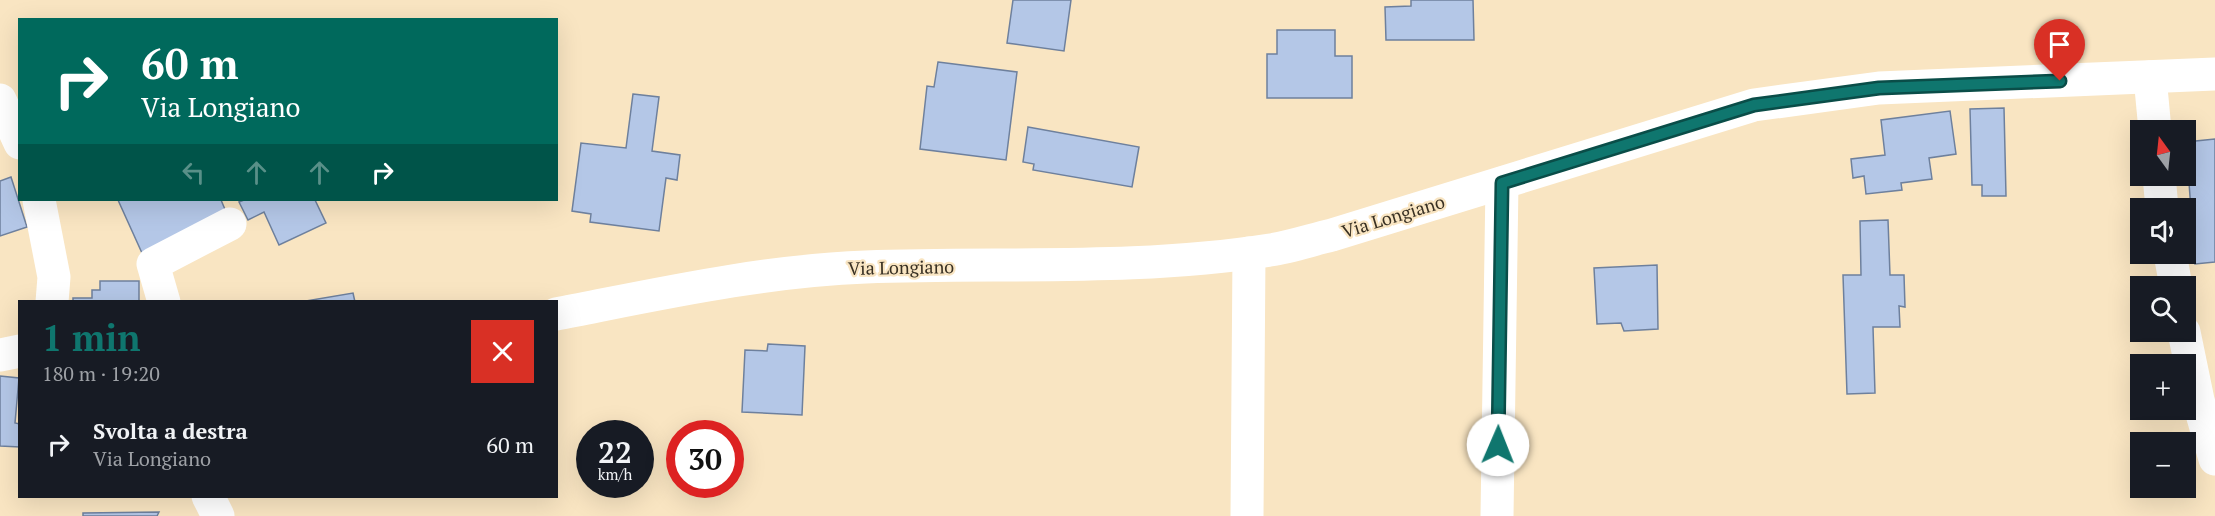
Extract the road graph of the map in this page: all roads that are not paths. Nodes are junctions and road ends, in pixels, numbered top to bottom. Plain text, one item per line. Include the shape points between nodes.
1 (2215, 75) edge
2 (2150, 77) junction
3 (0, 100) edge
4 (2154, 120) edge
5 (18, 139) edge
6 (1502, 183) junction
7 (39, 201) edge
8 (230, 224) dead end
9 (1249, 253) junction
10 (52, 300) edge
11 (163, 300) edge
12 (558, 314) edge
13 (2186, 342) edge
14 (18, 351) edge
15 (0, 355) edge
16 (2215, 459) edge
17 (209, 498) edge
18 (218, 516) edge
19 (1247, 516) edge
20 (1497, 516) edge

1 - 2 street, Via Longiano
2 - 4 street
2 - 6 street, Via Longiano via 1879,88 1754,105
3 - 5 street
6 - 9 street, Via Longiano via 1332,236
6 - 20 street
7 - 10 street via 54,277
8 - 11 street via 153,264
9 - 12 street, Via Longiano via 1080,265 805,271
9 - 19 street
13 - 16 street
14 - 15 street
17 - 18 street

